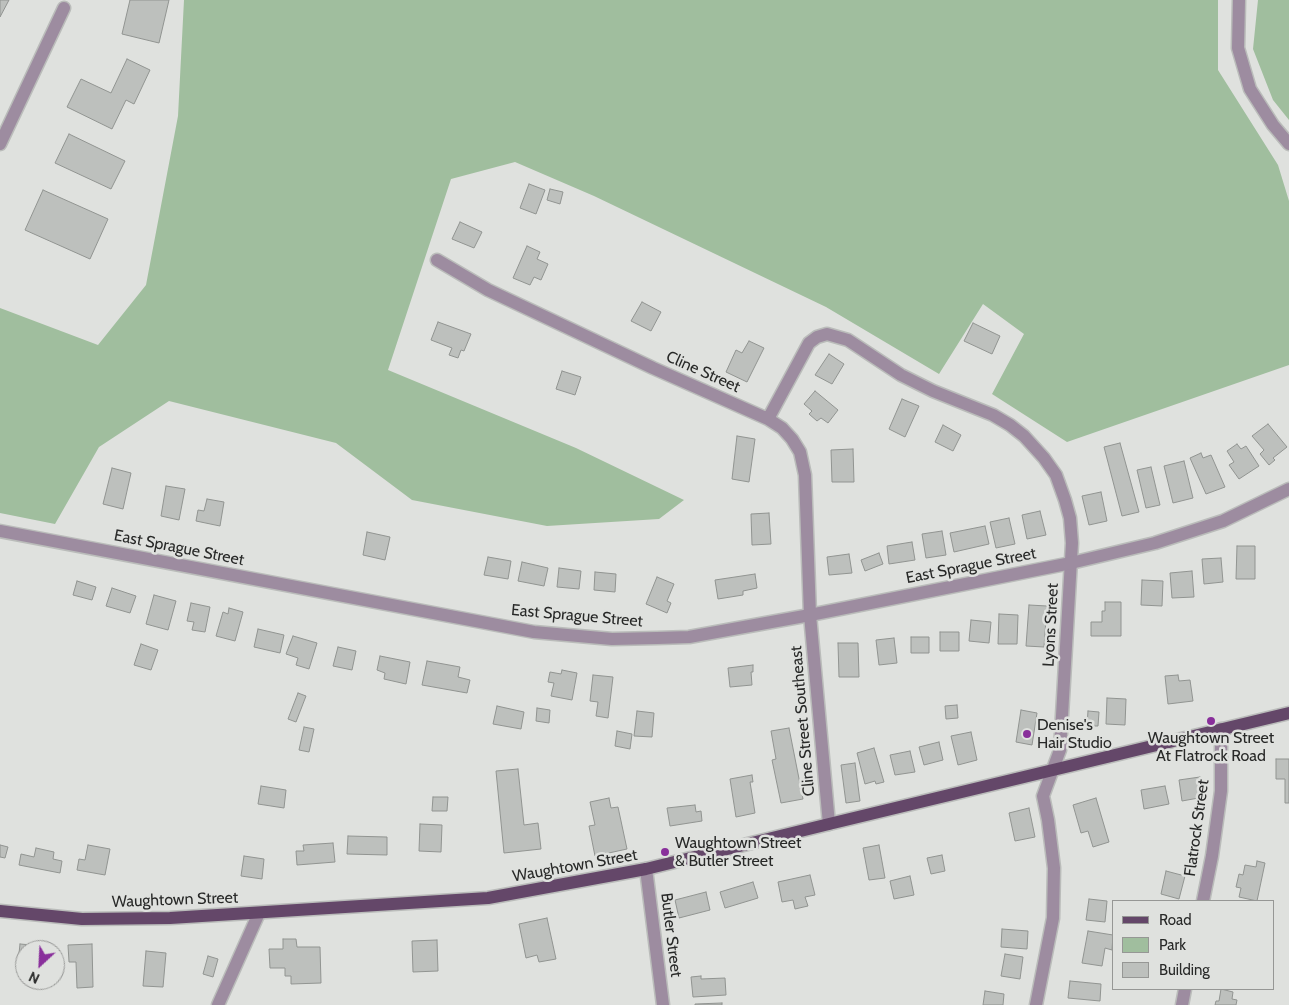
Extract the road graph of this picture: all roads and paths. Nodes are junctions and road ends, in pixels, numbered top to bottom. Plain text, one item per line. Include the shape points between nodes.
1 (1239, 0) edge
2 (64, 8) dead end
3 (0, 144) edge
4 (1289, 144) edge
5 (437, 260) dead end
6 (768, 419) junction
7 (1289, 489) edge
8 (0, 531) edge
9 (1071, 562) junction
10 (810, 615) junction
11 (1289, 713) edge
12 (1221, 729) junction
13 (1053, 770) junction
14 (829, 824) junction
15 (646, 870) junction
16 (1203, 900) edge
17 (0, 911) edge
18 (259, 913) junction
19 (1185, 990) edge
20 (218, 1005) edge
21 (663, 1005) edge
22 (1036, 1005) edge
23 (1182, 1005) edge

1 - 4 street via 1238,48 1250,89
2 - 3 street
5 - 6 street, Cline Street via 488,290
6 - 9 street, Lyons Street via 809,342 827,334 848,340 901,375 993,415 1024,436 1051,468 1066,500 1070,518
6 - 10 street, Cline Street via 792,439 800,452 805,475
7 - 9 street, East Sprague Street via 1223,521 1155,543
8 - 10 street, East Sprague Street via 534,632 612,638 689,637
9 - 10 street, East Sprague Street
9 - 13 street, Lyons Street via 1060,750
10 - 14 street, Cline Street Southeast
11 - 12 main road, Waughtown Street
12 - 13 main road, Waughtown Street
12 - 16 street, Flatrock Street via 1221,791
13 - 14 main road, Waughtown Street
13 - 22 street, Lyons Street via 1043,796 1054,868 1053,918
14 - 15 main road, Waughtown Street
15 - 18 main road, Waughtown Street via 488,898
15 - 21 street, Butler Street
17 - 18 main road, Waughtown Street via 82,918
18 - 20 street
19 - 23 street

